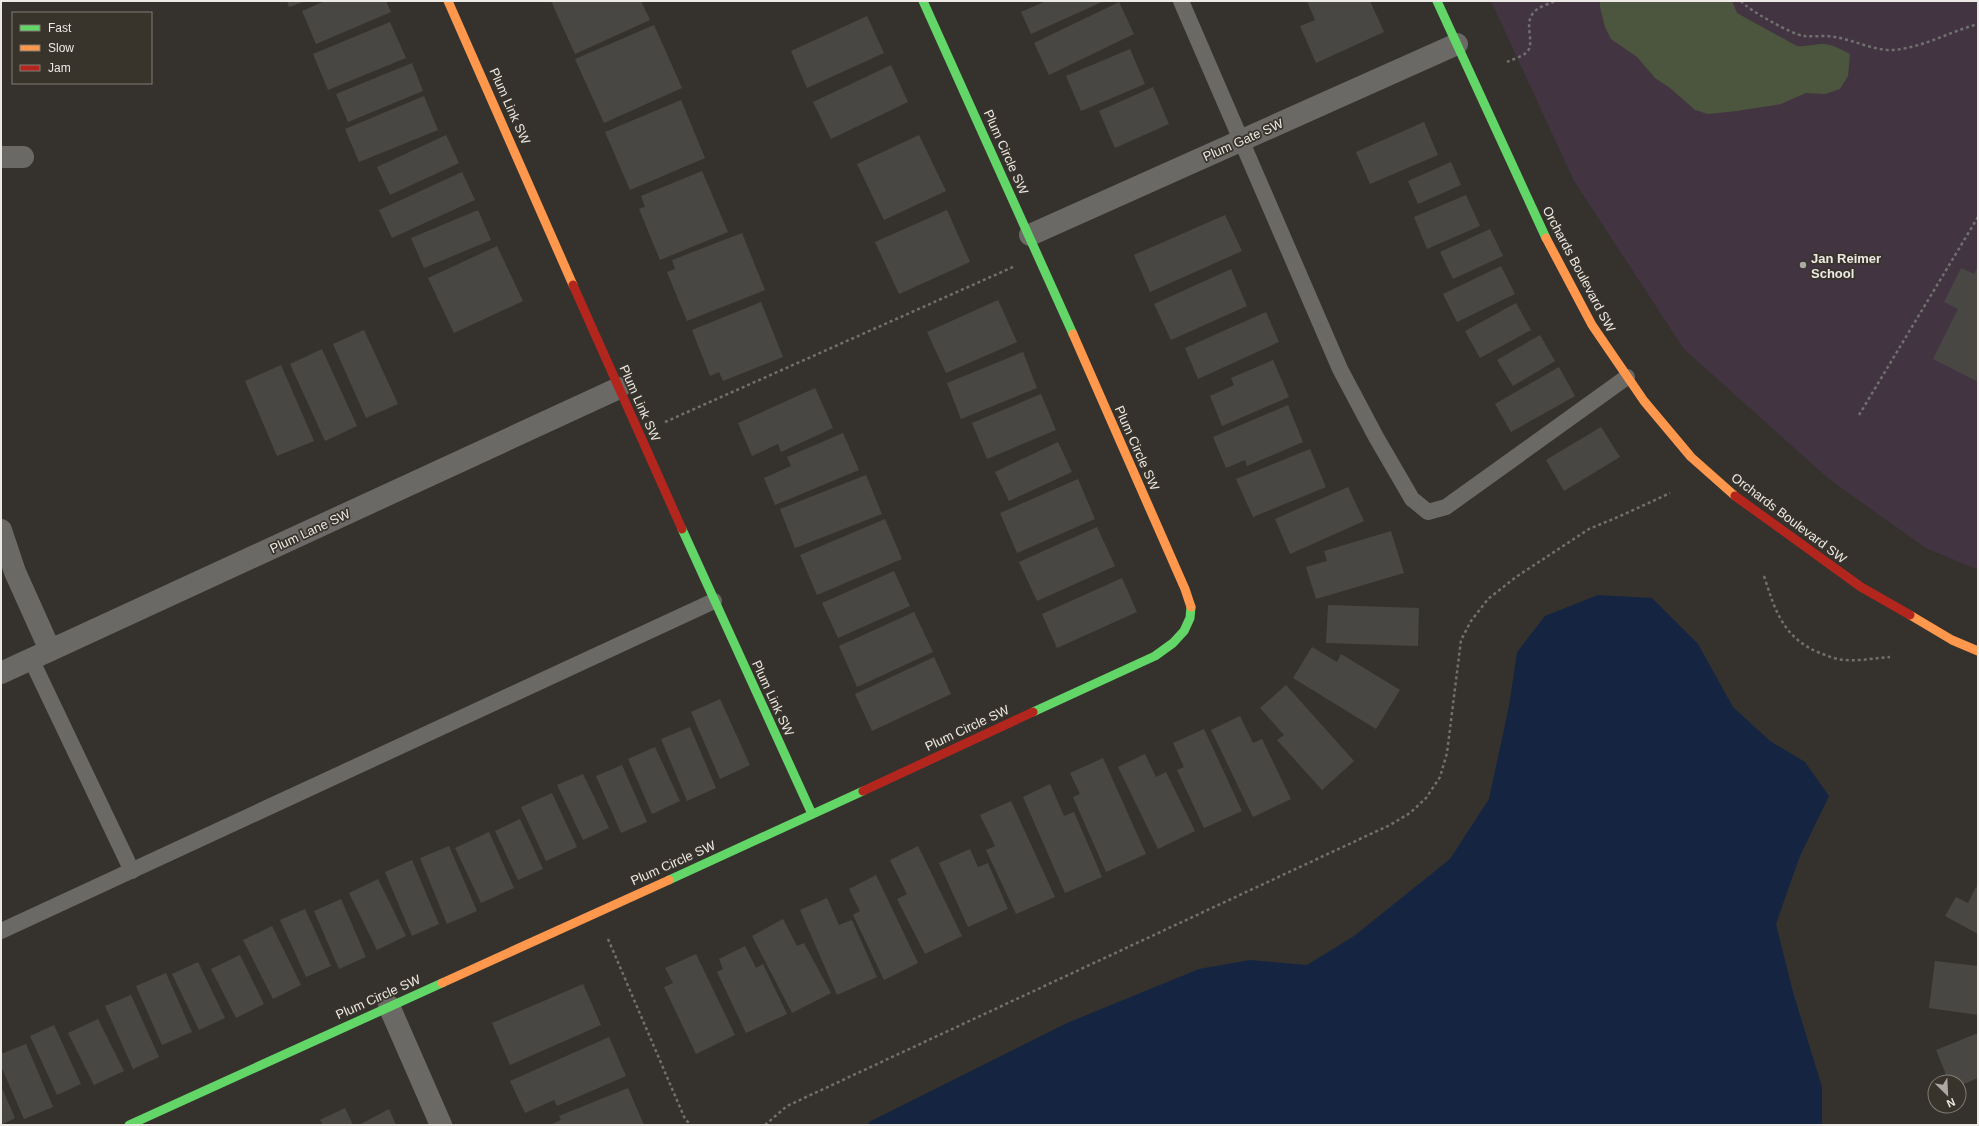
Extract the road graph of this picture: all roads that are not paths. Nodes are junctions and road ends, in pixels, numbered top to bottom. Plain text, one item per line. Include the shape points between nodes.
1 (448, 1) edge
2 (923, 1) edge
3 (1181, 1) edge
4 (1438, 1) edge
5 (1457, 44) junction
6 (1240, 141) junction
7 (1, 156) edge
8 (22, 157) dead end
9 (1030, 235) junction
10 (1627, 377) junction
11 (619, 388) junction
12 (1, 530) edge
13 (714, 601) junction
14 (50, 650) junction
15 (1978, 651) edge
16 (31, 659) junction
17 (1, 673) edge
18 (812, 814) junction
19 (132, 871) junction
20 (1, 931) edge
21 (389, 1006) junction
22 (129, 1125) edge
23 (441, 1125) edge

1 - 11 street, Plum Link SW
2 - 9 street, Plum Circle SW
3 - 6 lane
4 - 5 street, Orchards Boulevard SW
5 - 6 street, Plum Gate SW
5 - 10 street, Orchards Boulevard SW via 1548,243 1592,325
6 - 9 street, Plum Gate SW
6 - 10 lane via 1340,369 1412,499 1428,512 1446,507
7 - 8 street
9 - 18 street, Plum Circle SW via 1185,589 1191,610 1189,622 1170,646 1155,656
10 - 15 street, Orchards Boulevard SW via 1691,458 1742,503 1861,587 1952,640
11 - 13 street, Plum Link SW
11 - 14 street, Plum Lane SW
12 - 14 street via 15,572
13 - 18 street, Plum Link SW
13 - 19 lane
14 - 16 street, Plum Lane SW
16 - 17 street, Plum Lane SW
16 - 19 lane
18 - 21 street, Plum Circle SW
19 - 20 lane
21 - 22 street, Plum Circle SW
21 - 23 street

